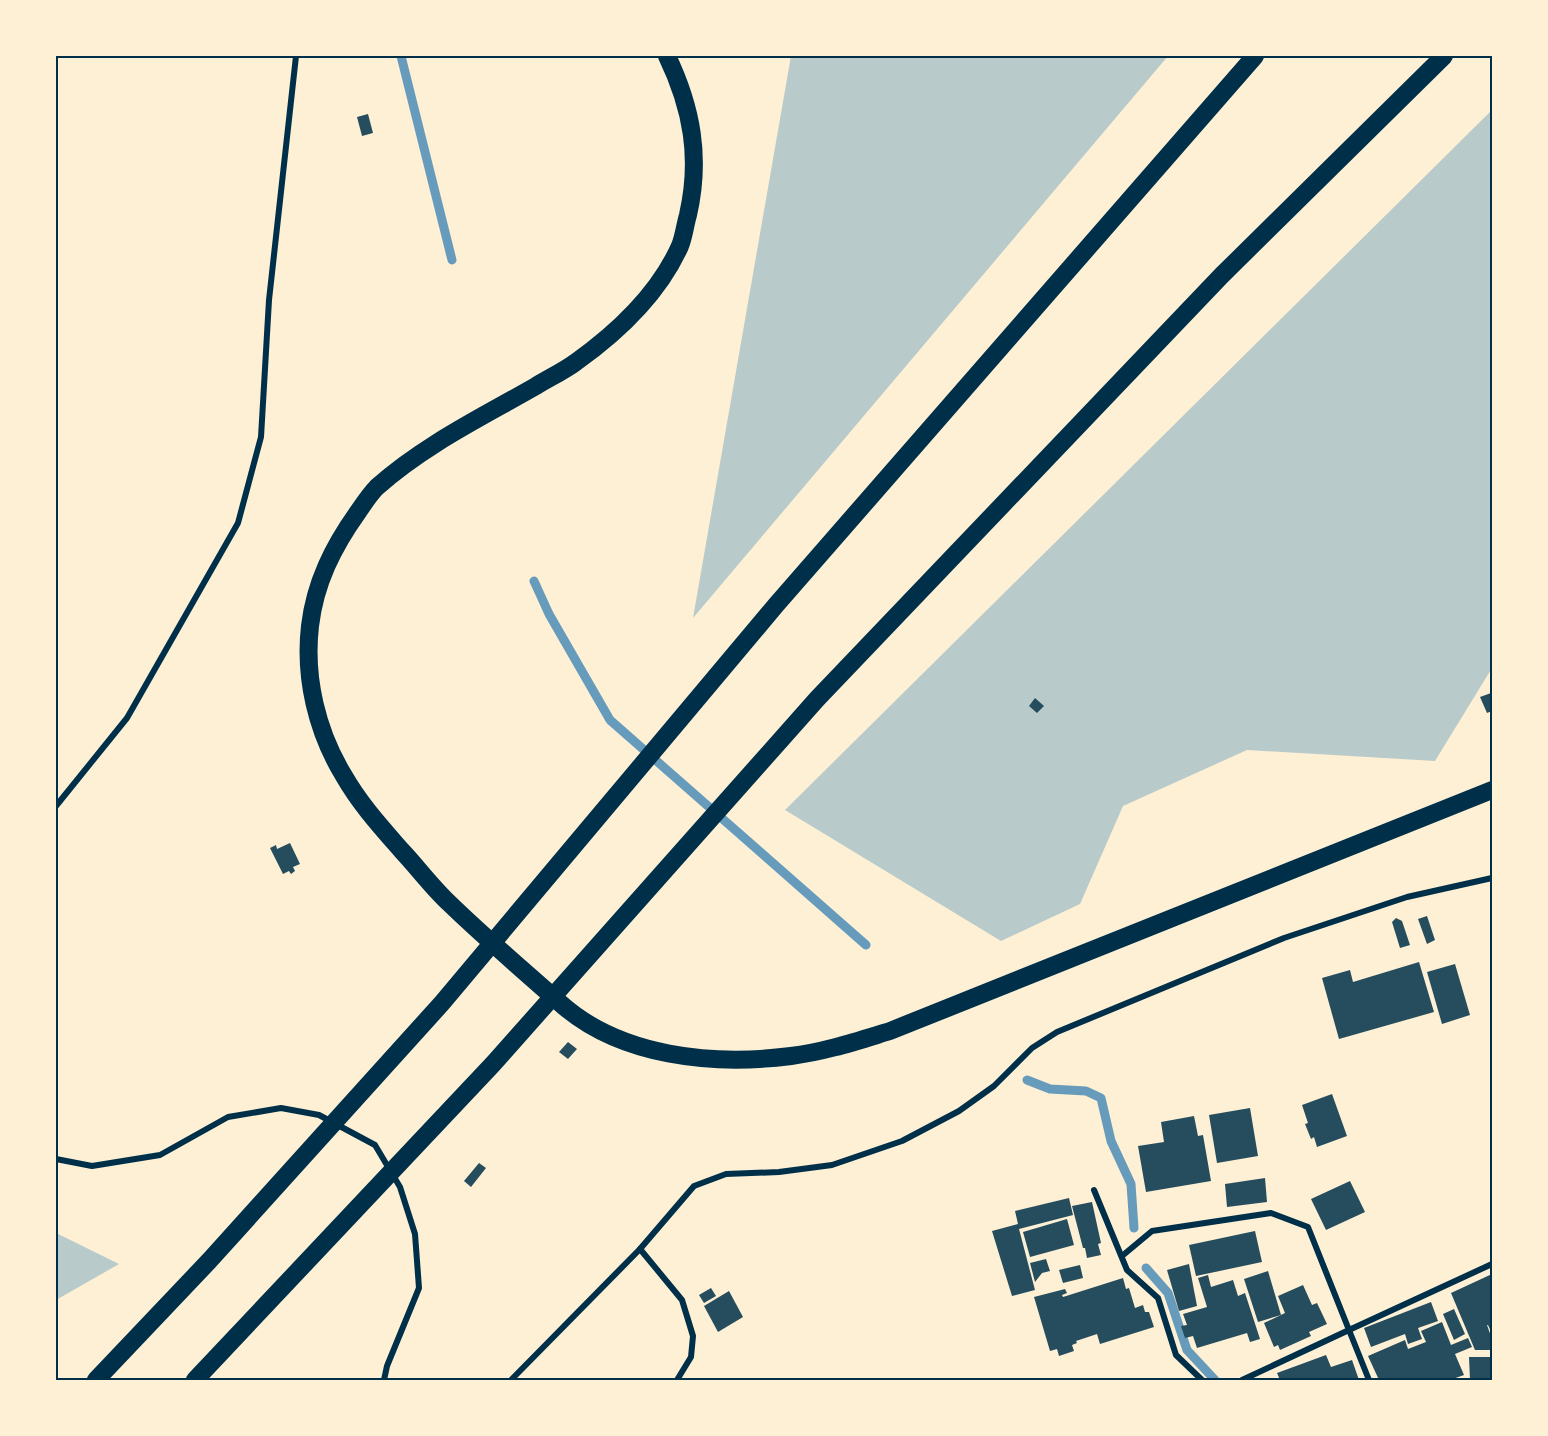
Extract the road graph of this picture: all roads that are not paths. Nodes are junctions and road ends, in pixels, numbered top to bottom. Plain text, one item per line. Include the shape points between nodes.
1 (296, 56) edge
2 (667, 56) edge
3 (1255, 56) edge
4 (1444, 56) edge
5 (1492, 790) edge
6 (56, 806) edge
7 (1492, 878) edge
8 (56, 1159) edge
9 (1094, 1190) dead end
10 (640, 1250) junction
11 (1122, 1256) junction
12 (1492, 1264) edge
13 (1349, 1330) junction
14 (96, 1380) edge
15 (195, 1380) edge
16 (384, 1380) edge
17 (511, 1380) edge
18 (677, 1380) edge
19 (1202, 1380) edge
20 (1242, 1380) edge
21 (1369, 1380) edge

1 - 6 street via 269,300 261,437 238,523 127,718
2 - 5 highway via 682,86 694,143 693,193 681,244 653,290 616,329 575,363 414,457 374,490 324,567 312,606 307,651 312,694 324,736 343,776 370,815 447,901 573,1015 609,1035 653,1050 697,1058 742,1060 835,1047 901,1027
3 - 14 highway via 776,605 442,1003
4 - 15 highway via 1222,275 817,699 493,1064
7 - 10 street via 1407,897 1284,938 1058,1032 1032,1048 994,1086 959,1111 902,1141 832,1165 726,1174 694,1186
8 - 16 street via 92,1166 160,1155 228,1117 281,1108 319,1116 375,1145 400,1187 415,1234 419,1288
9 - 11 street
10 - 17 street
10 - 18 street via 682,1300 693,1336 691,1357
11 - 13 street via 1152,1231 1271,1213 1308,1227
11 - 19 street via 1127,1270 1158,1298 1176,1355
12 - 13 street
13 - 20 street
13 - 21 street

